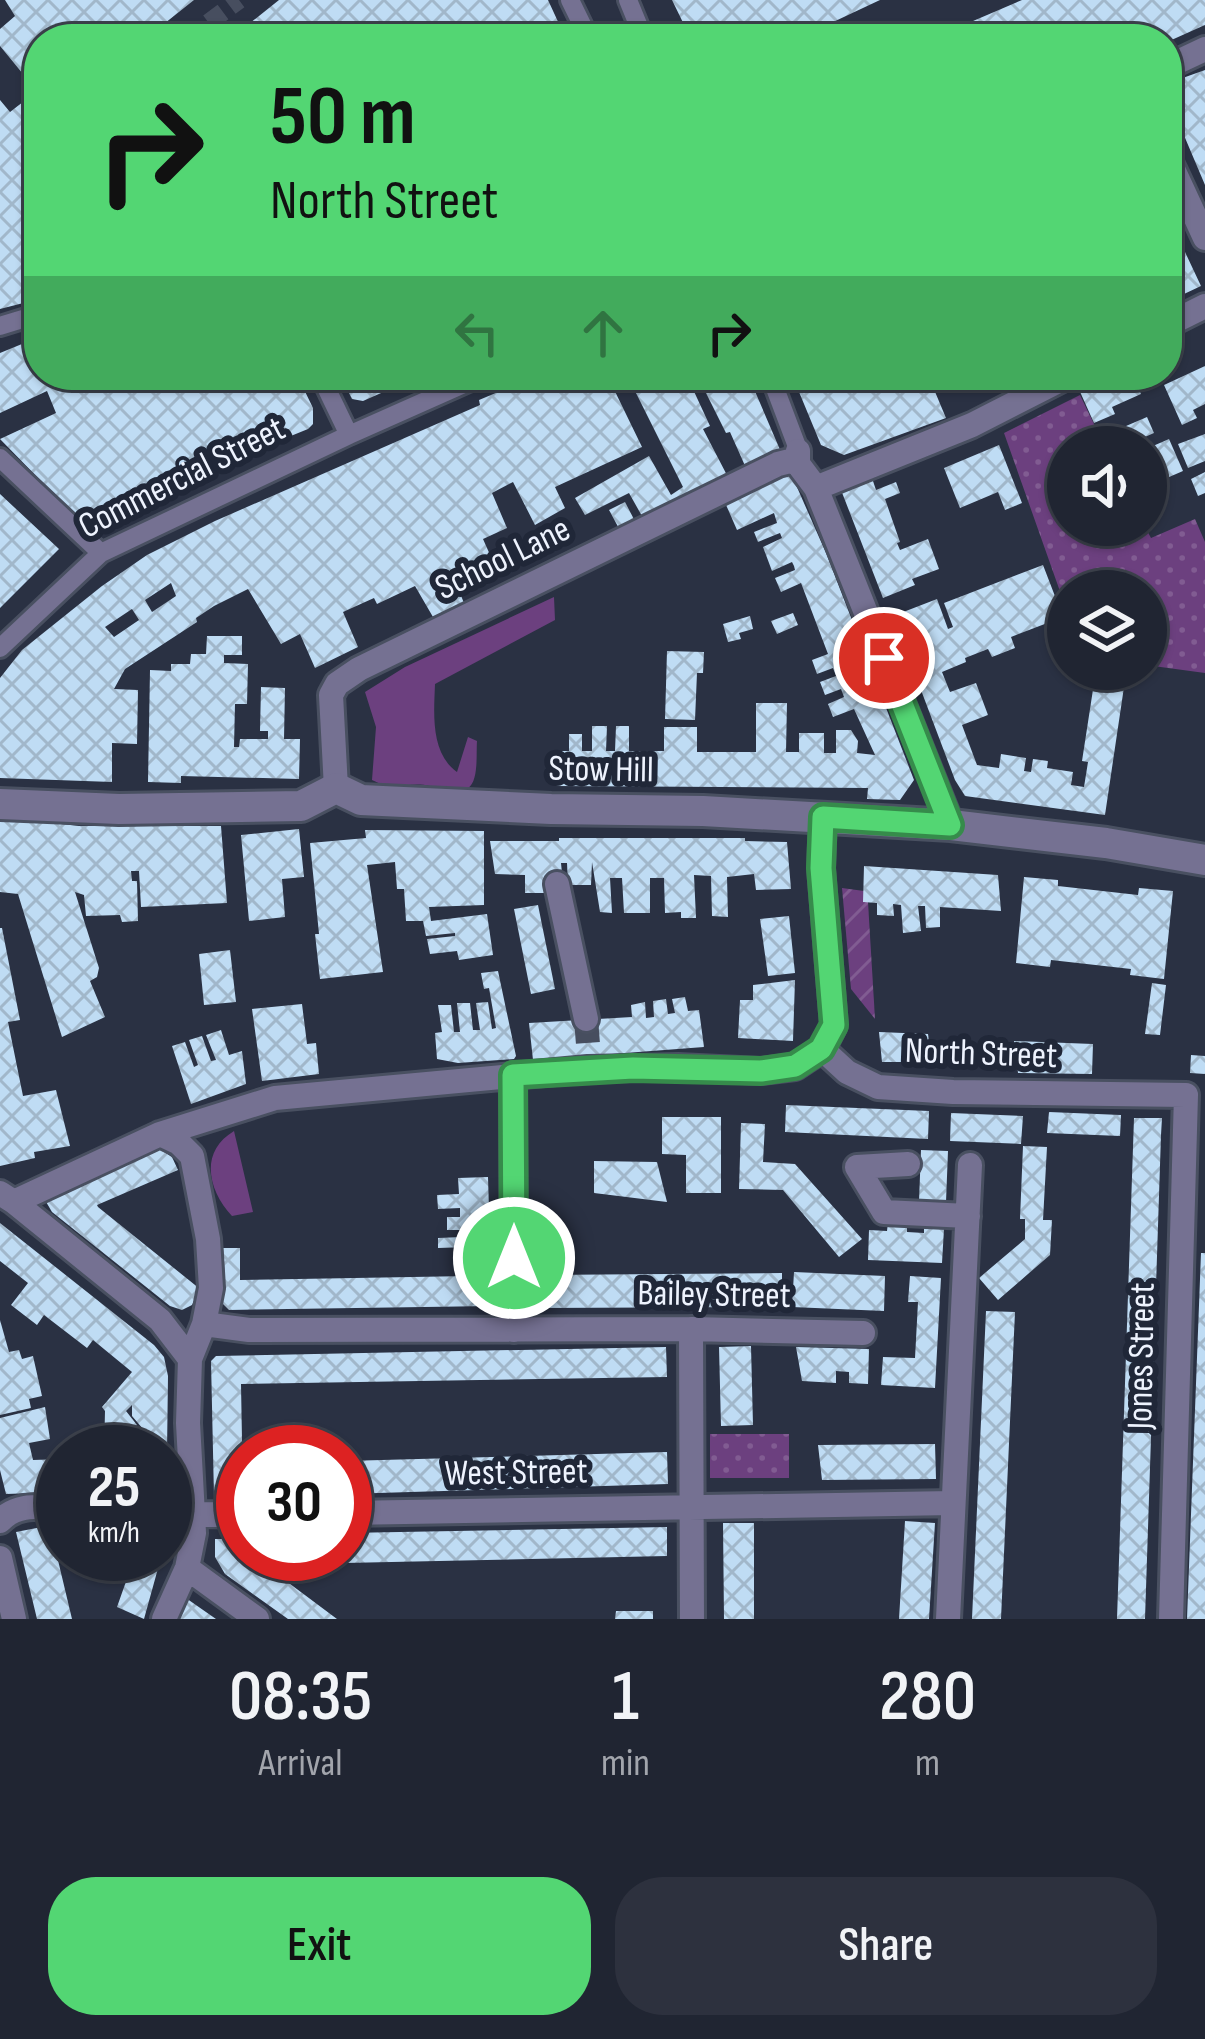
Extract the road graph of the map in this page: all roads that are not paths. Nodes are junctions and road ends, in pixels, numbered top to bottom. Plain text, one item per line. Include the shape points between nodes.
1 (1182, 188) edge
2 (1205, 238) edge
3 (327, 390) edge
4 (450, 390) edge
5 (775, 390) edge
6 (1041, 390) edge
7 (349, 435) junction
8 (798, 457) junction
9 (0, 458) edge
10 (816, 488) junction
11 (100, 553) junction
12 (0, 648) edge
13 (336, 788) junction
14 (0, 804) edge
15 (823, 817) junction
16 (950, 825) junction
17 (1205, 860) edge
18 (557, 884) dead end
19 (586, 1019) tunnel mouth
20 (821, 1049) junction
21 (513, 1075) junction
22 (1186, 1095) joint
23 (220, 1115) junction
24 (160, 1134) junction
25 (193, 1156) junction
26 (908, 1164) dead end
27 (970, 1165) dead end
28 (7, 1198) edge
29 (968, 1216) junction
30 (204, 1324) junction
31 (691, 1329) junction
32 (514, 1330) junction
33 (863, 1333) dead end
34 (190, 1359) junction
35 (953, 1503) junction
36 (689, 1505) junction
37 (36, 1506) edge
38 (372, 1512) edge
39 (194, 1515) junction
40 (216, 1515) edge
41 (0, 1520) edge
42 (192, 1543) edge
43 (0, 1558) edge
44 (192, 1572) edge
45 (181, 1581) edge
46 (14, 1619) edge
47 (164, 1619) edge
48 (257, 1619) edge
49 (692, 1619) edge
50 (948, 1619) edge
51 (1172, 1619) edge

1 - 2 street
3 - 7 street
4 - 7 street, Commercial Street
5 - 8 street
6 - 10 street
7 - 11 street, Commercial Street
8 - 10 street
8 - 13 street, School Lane via 337,684
9 - 11 street
10 - 16 street
11 - 12 street, Commercial Street
13 - 14 street via 301,806
13 - 15 street, Stow Hill via 361,800
15 - 16 street, Stow Hill
15 - 20 street via 834,1025
16 - 17 street, Stow Hill
18 - 19 street
20 - 21 street via 795,1066 761,1071 589,1063
20 - 22 street, North Street via 878,1087
21 - 23 street via 275,1098
21 - 32 street
22 - 51 street, Jones Street
23 - 24 street
23 - 25 street
24 - 25 street
24 - 28 street
25 - 30 street via 209,1255
26 - 29 street via 857,1167 884,1212
27 - 29 street
28 - 34 street via 160,1320
29 - 35 street
30 - 32 street, Bailey Street
30 - 34 street
31 - 32 street, Bailey Street
31 - 33 street, Bailey Street
31 - 36 street
34 - 39 street
35 - 36 street, West Street
35 - 50 street
36 - 38 street, West Street
36 - 49 street
37 - 41 street
39 - 40 street
39 - 42 street
43 - 46 street
44 - 48 street
45 - 47 street

